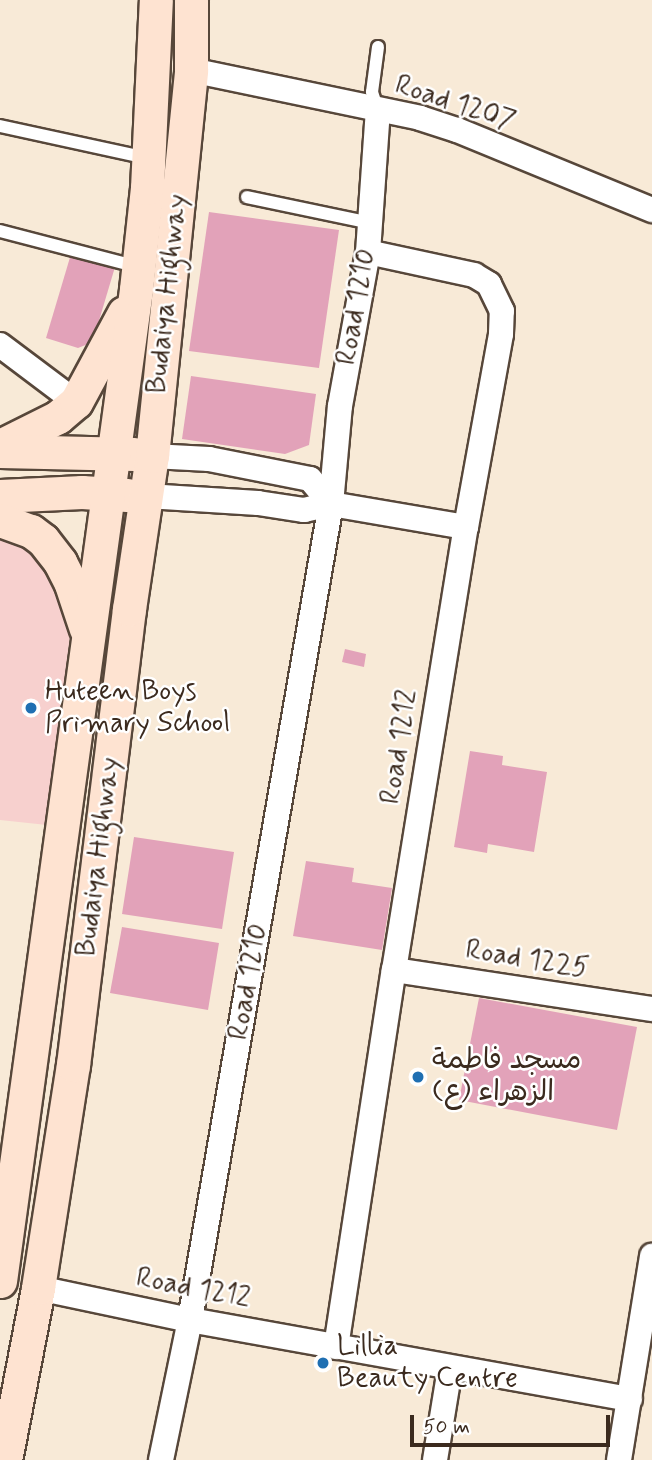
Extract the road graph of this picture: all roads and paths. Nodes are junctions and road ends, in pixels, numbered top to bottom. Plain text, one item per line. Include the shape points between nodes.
1 (156, 0) edge
2 (191, 0) edge
3 (378, 47) dead end
4 (191, 70) junction
5 (378, 110) junction
6 (0, 126) edge
7 (148, 158) junction
8 (247, 197) dead end
9 (652, 210) edge
10 (370, 223) junction
11 (0, 231) edge
12 (368, 252) junction
13 (137, 278) junction
14 (0, 345) edge
15 (76, 402) junction
16 (0, 448) edge
17 (111, 453) junction
18 (152, 456) junction
19 (106, 494) junction
20 (0, 496) edge
21 (147, 496) junction
22 (331, 504) junction
23 (0, 520) edge
24 (466, 527) junction
25 (90, 640) junction
26 (394, 970) junction
27 (652, 1009) edge
28 (652, 1256) edge
29 (0, 1281) edge
30 (38, 1287) junction
31 (190, 1320) junction
32 (336, 1347) junction
33 (450, 1367) junction
34 (630, 1399) junction
35 (5, 1460) edge
36 (161, 1460) edge
37 (435, 1460) edge
38 (619, 1460) edge

1 - 7 street, Budaiya Highway
2 - 4 street, Budaiya Highway
3 - 5 lane via 372,92
4 - 5 street, Road 1207
4 - 18 street, Budaiya Highway
5 - 9 street, Road 1207 via 457,130
5 - 10 street, Road 1210
6 - 7 lane
7 - 13 street, Budaiya Highway
8 - 10 lane
10 - 12 street, Road 1210
11 - 13 lane
12 - 22 street, Road 1210 via 340,405
12 - 24 street, Road 1212 via 474,275 497,296 501,334
13 - 15 street
13 - 17 street, Budaiya Highway
14 - 15 street
15 - 16 street via 58,417
16 - 17 street
17 - 18 street
17 - 19 street, Budaiya Highway
18 - 21 street, Budaiya Highway
18 - 22 street via 209,459 310,479
19 - 20 street
19 - 21 street
19 - 25 street, Budaiya Highway
21 - 22 street via 304,510
21 - 30 street, Budaiya Highway via 73,1065
22 - 24 street
22 - 31 street, Road 1210
23 - 25 street via 31,531 60,562
24 - 26 street, Road 1212
25 - 29 street, Budaiya Highway
26 - 27 street, Road 1225
26 - 32 street, Road 1212
28 - 34 street
30 - 31 street, Road 1212
30 - 35 street, Budaiya Highway
31 - 32 street, Road 1212
31 - 36 street, Road 1210
32 - 33 street, Road 1212
33 - 34 street, Road 1212
33 - 37 street
34 - 38 street

